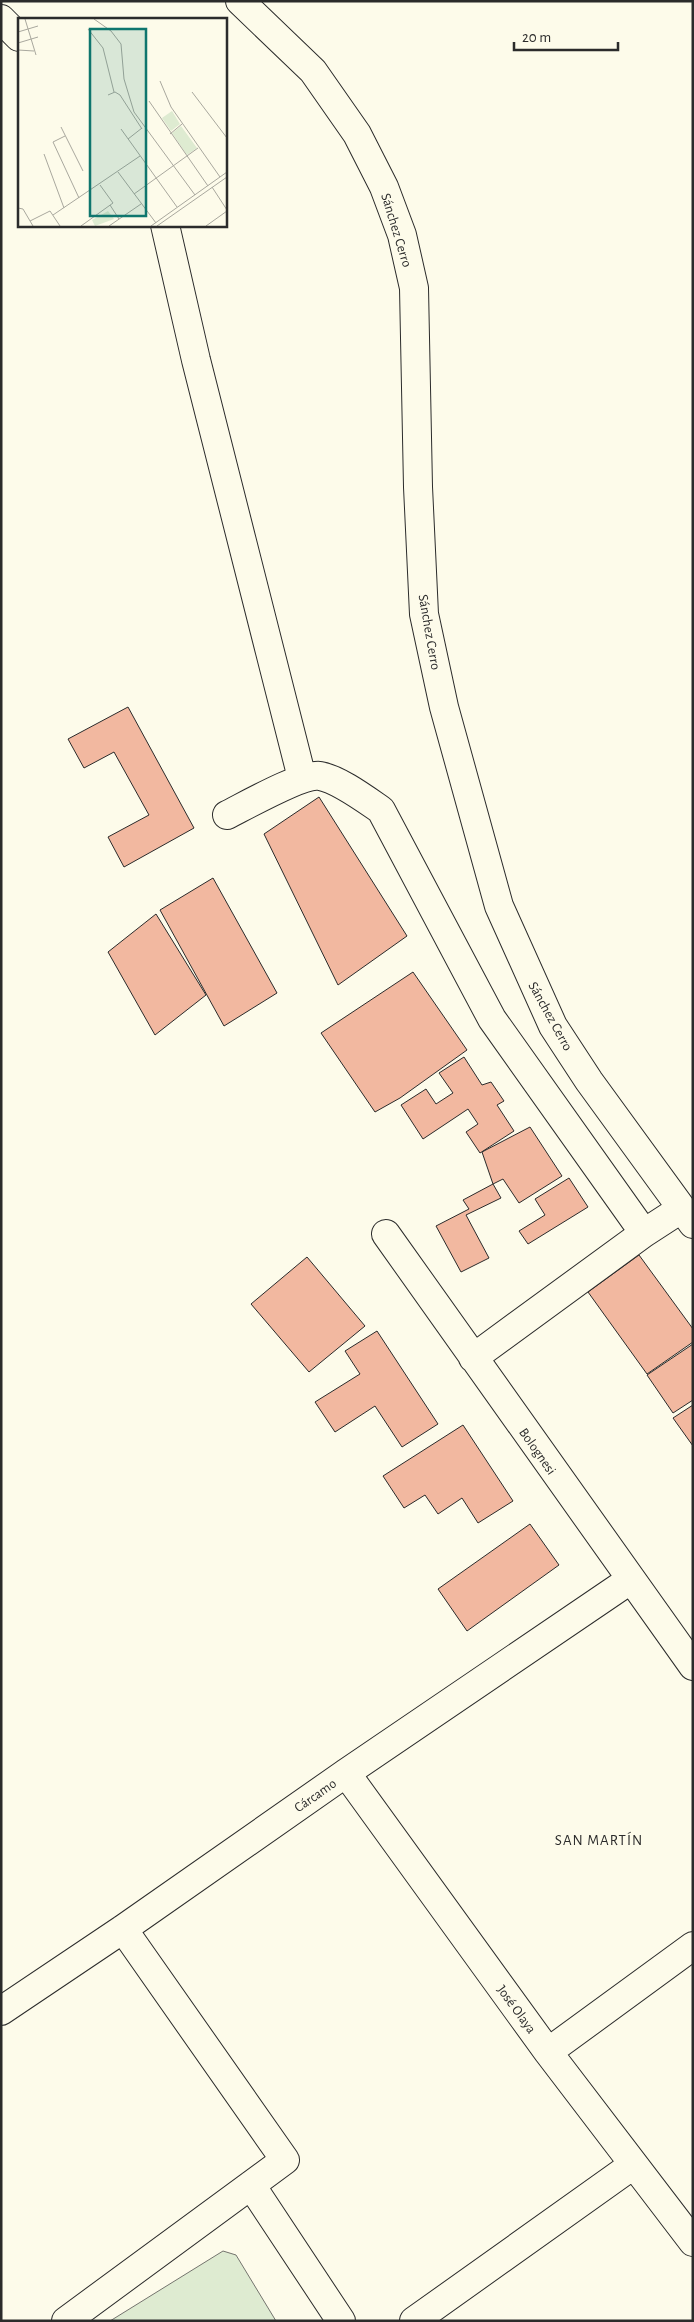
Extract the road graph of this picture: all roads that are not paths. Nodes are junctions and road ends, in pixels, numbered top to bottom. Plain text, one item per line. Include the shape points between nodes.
1 (240, 1) edge
2 (1, 19) edge
3 (18, 36) edge
4 (165, 226) edge
5 (302, 778) junction
6 (227, 815) dead end
7 (687, 1216) edge
8 (644, 1233) junction
9 (386, 1234) dead end
10 (473, 1358) junction
11 (630, 1580) junction
12 (693, 1666) edge
13 (346, 1773) junction
14 (123, 1929) junction
15 (693, 1946) edge
16 (1, 2011) edge
17 (548, 2052) junction
18 (633, 2165) junction
19 (251, 2185) junction
20 (693, 2242) edge
21 (66, 2321) edge
22 (341, 2321) edge
23 (414, 2321) edge

1 - 7 street, Sánchez Cerro via 313,71 357,134 396,219 414,288 424,614 444,707 499,906 553,1026
2 - 3 street
4 - 5 street
5 - 6 street
5 - 8 street via 319,776 358,793 381,810 492,1019
7 - 8 street
8 - 10 street
9 - 10 street, Bolognesi
10 - 11 street, Bolognesi
11 - 12 street, Bolognesi
11 - 13 street, Cárcamo
13 - 14 street, Cárcamo
13 - 17 street, José Olaya
14 - 16 street, Cárcamo
14 - 19 street via 285,2160
15 - 17 street
17 - 18 street, José Olaya
18 - 20 street, José Olaya
18 - 23 street
19 - 21 street
19 - 22 street

